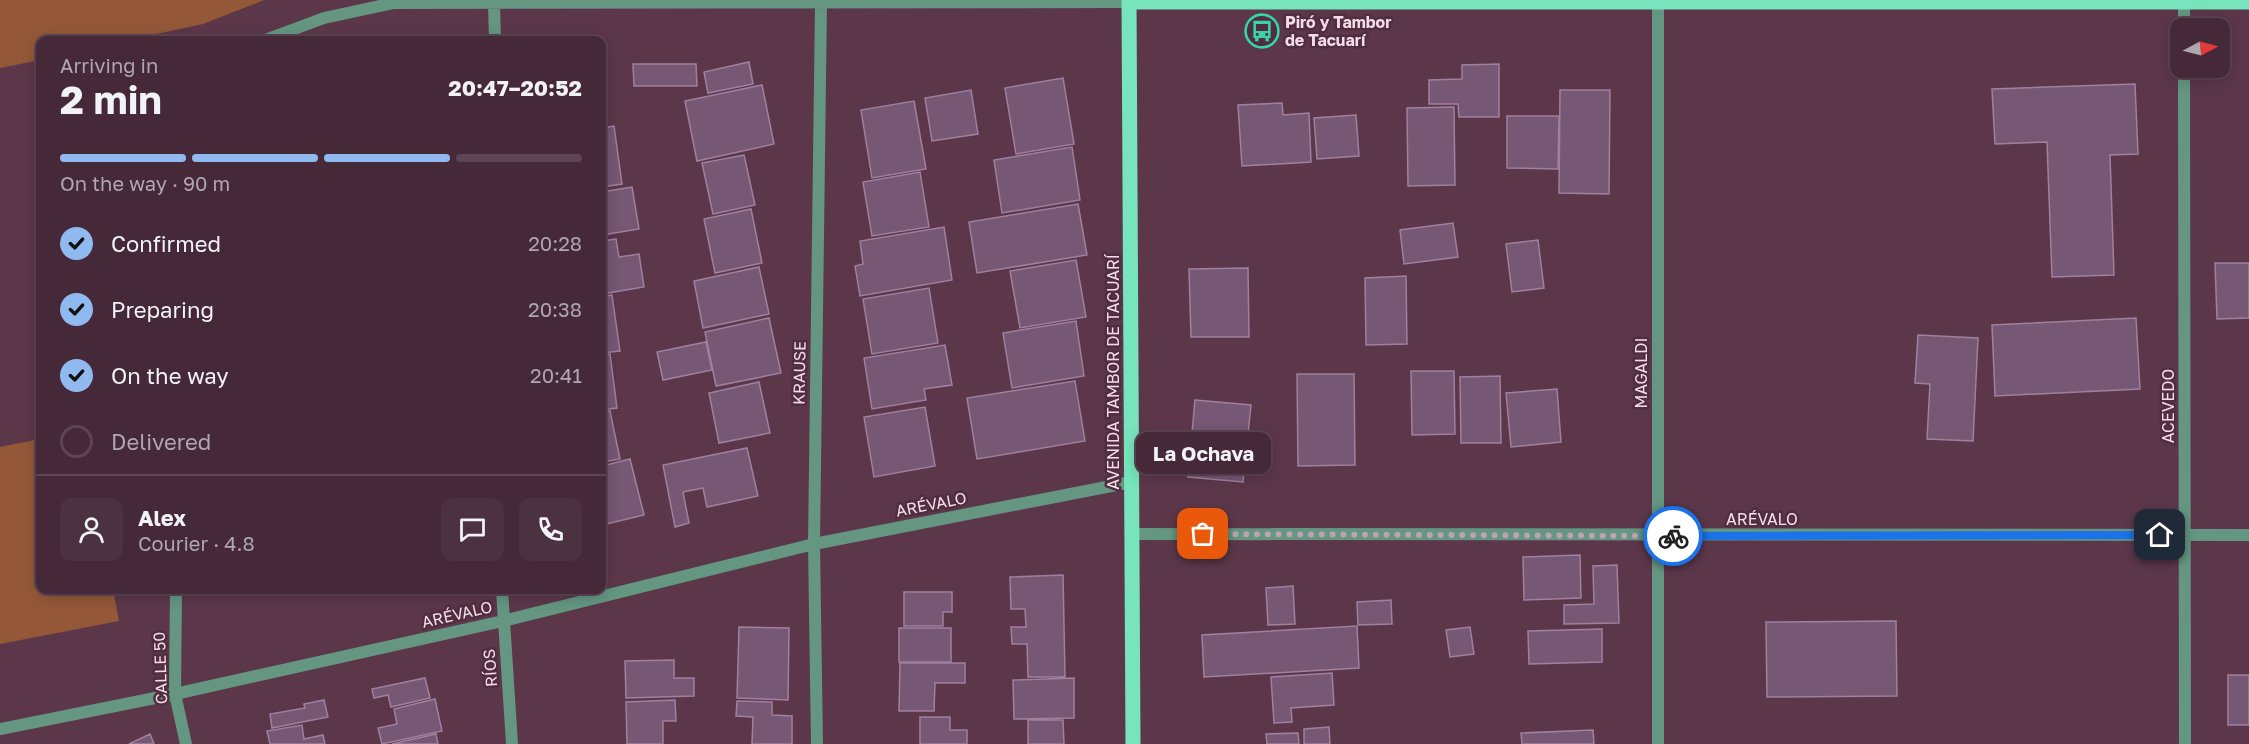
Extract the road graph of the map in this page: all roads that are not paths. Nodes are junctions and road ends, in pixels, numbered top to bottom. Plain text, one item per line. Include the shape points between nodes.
1 (1129, 1) edge
2 (1658, 2) junction
3 (2184, 2) junction
4 (2249, 2) edge
5 (494, 3) junction
6 (821, 3) junction
7 (2184, 18) edge
8 (276, 36) edge
9 (495, 36) edge
10 (2184, 78) edge
11 (1132, 482) junction
12 (1132, 534) junction
13 (2184, 535) junction
14 (2249, 535) edge
15 (1658, 536) junction
16 (814, 544) junction
17 (176, 594) edge
18 (502, 594) edge
19 (503, 621) junction
20 (175, 694) junction
21 (0, 729) edge
22 (186, 744) edge
23 (512, 744) edge
24 (817, 744) edge
25 (1133, 744) edge
26 (1658, 744) edge
27 (2185, 744) edge

1 - 2 main road
1 - 6 street
1 - 11 main road, AVENIDA TAMBOR DE TACUARÍ
2 - 3 main road
2 - 15 street, MAGALDI
3 - 4 main road
3 - 7 street
5 - 6 street
5 - 8 street via 394,3 324,18
5 - 9 street
6 - 16 street, KRAUSE
10 - 13 street, ACEVEDO
11 - 12 main road, AVENIDA TAMBOR DE TACUARÍ
11 - 16 street, ARÉVALO
12 - 15 street, ARÉVALO
12 - 25 main road, AVENIDA TAMBOR DE TACUARÍ
13 - 14 street, ARÉVALO
13 - 15 street, ARÉVALO
13 - 27 street, ACEVEDO
15 - 26 street, MAGALDI
16 - 19 street, ARÉVALO
16 - 24 street, KRAUSE
17 - 20 street, CALLE 50
18 - 19 street, RÍOS
19 - 20 street, ARÉVALO
19 - 23 street, RÍOS
20 - 21 street, ARÉVALO
20 - 22 street, CALLE 50

